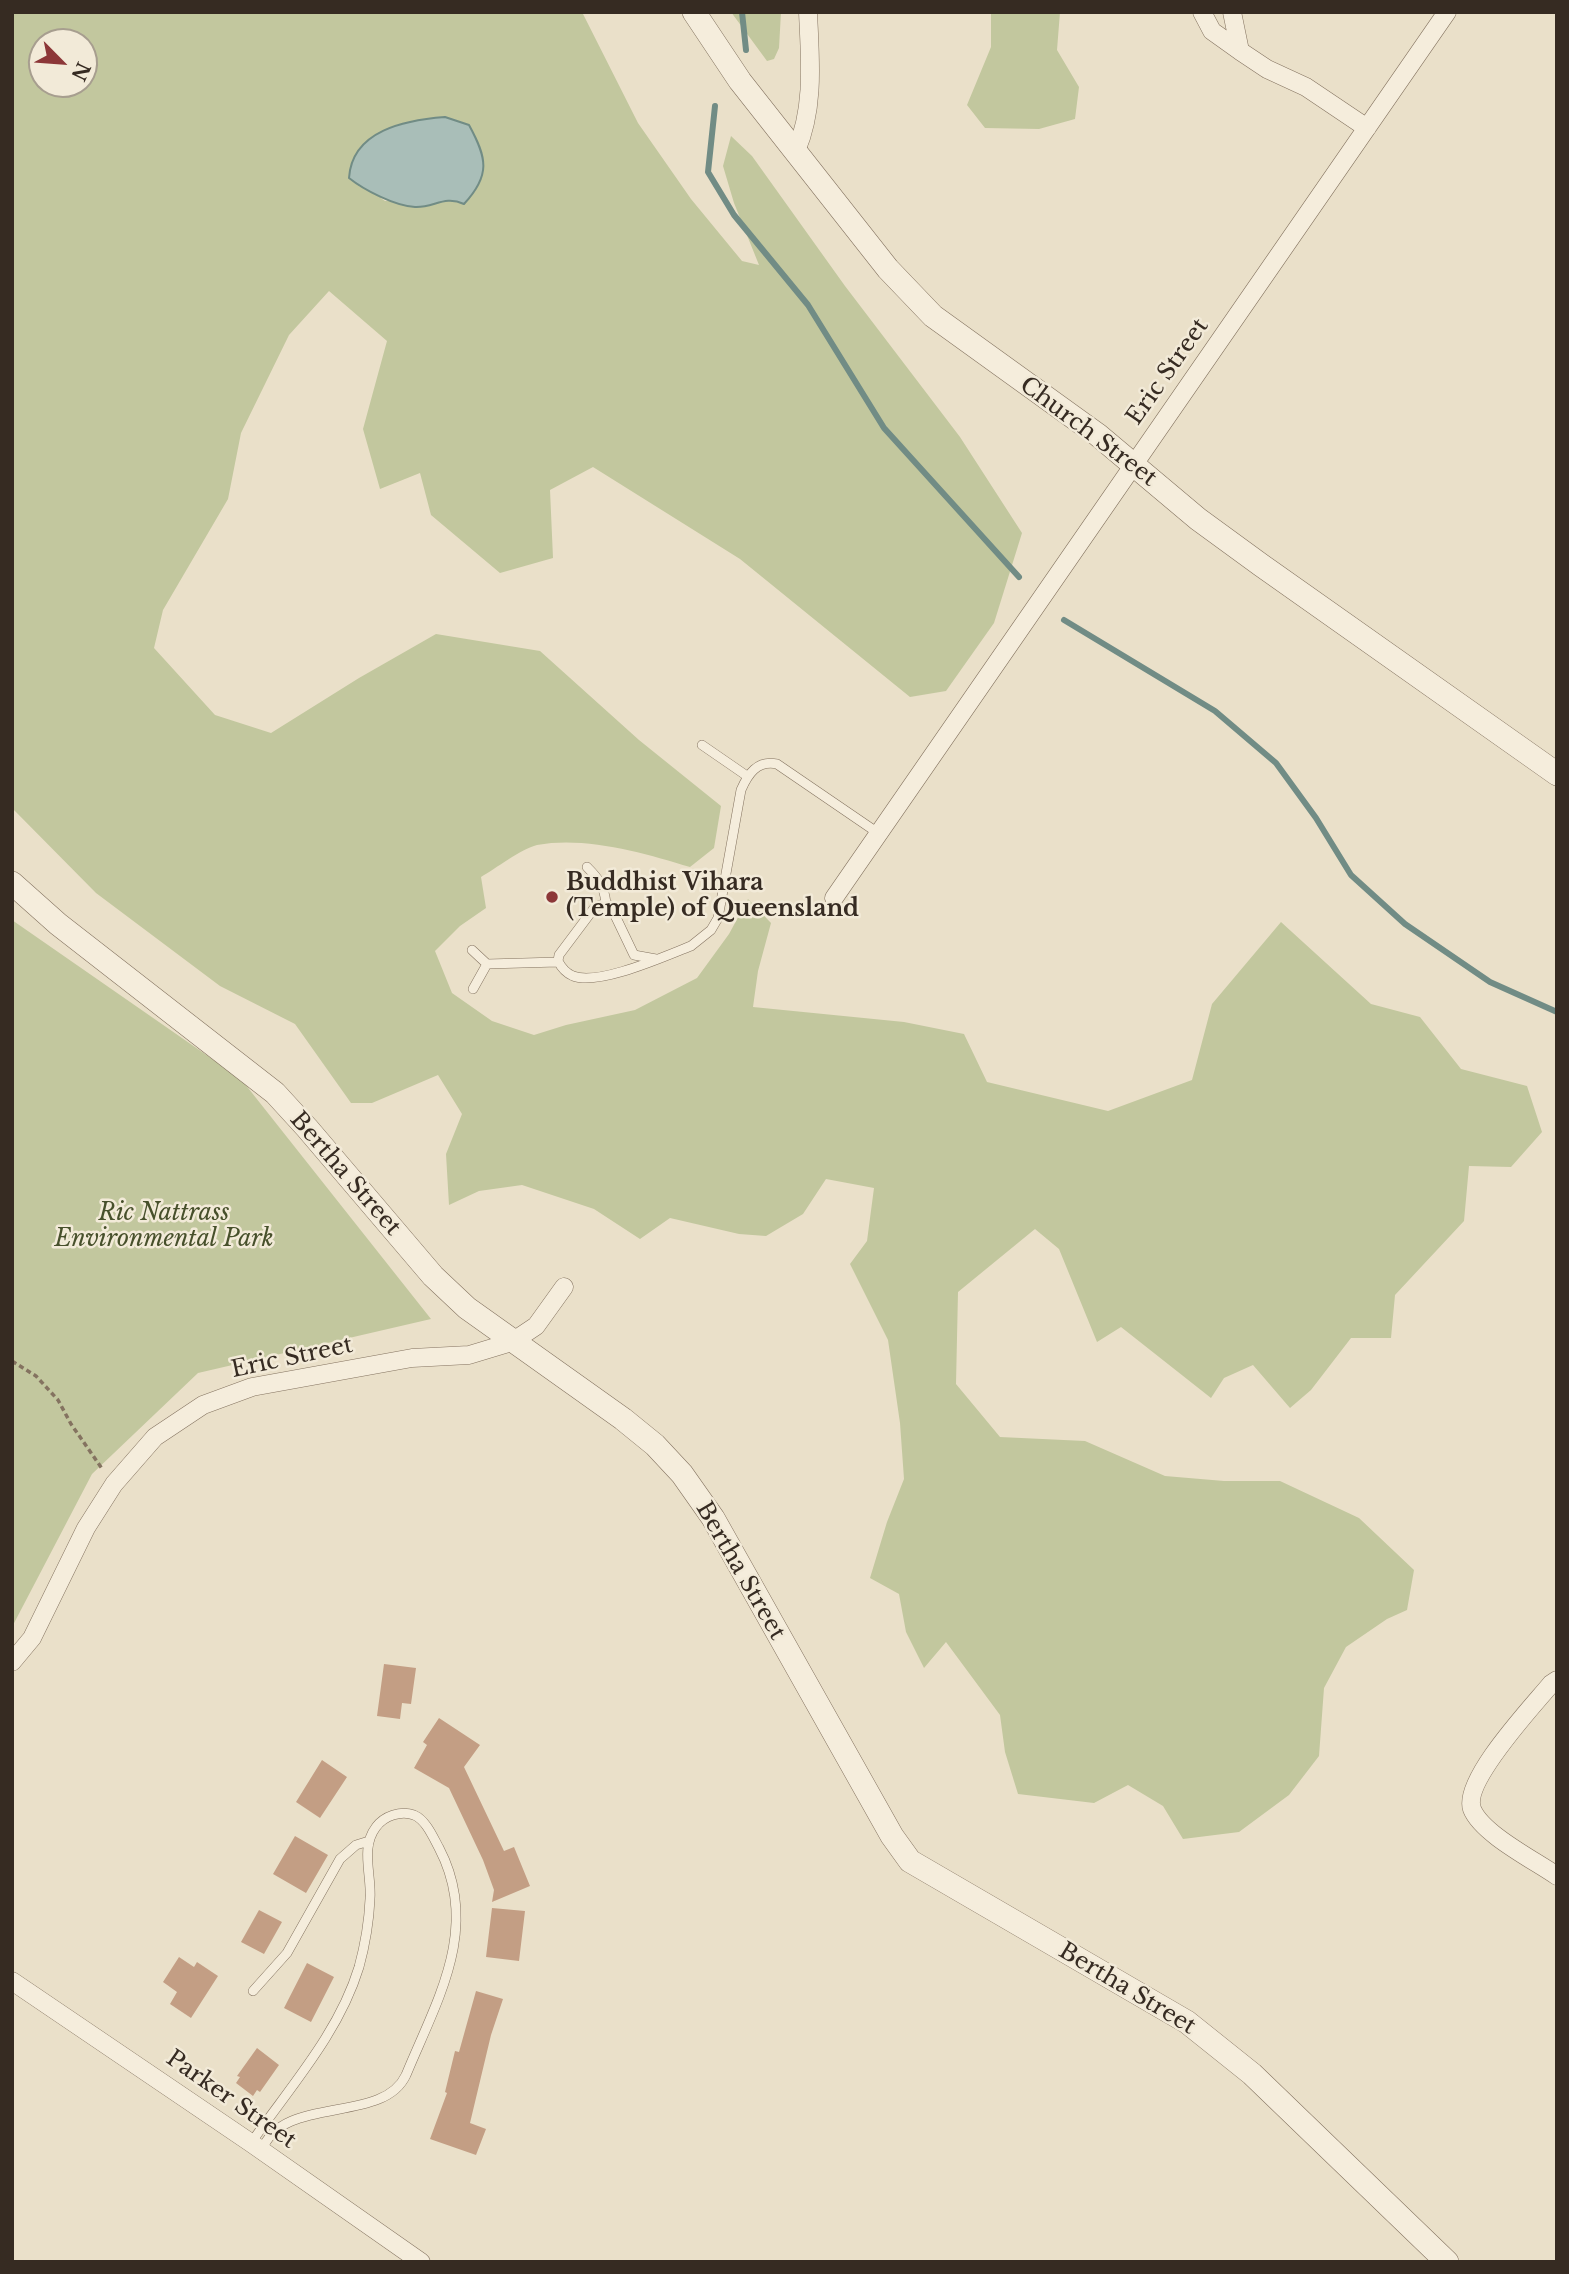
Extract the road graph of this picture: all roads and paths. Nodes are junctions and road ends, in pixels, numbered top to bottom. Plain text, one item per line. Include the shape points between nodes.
1 (694, 12) edge
2 (808, 12) edge
3 (1202, 12) edge
4 (1232, 12) edge
5 (1447, 12) edge
6 (1240, 51) junction
7 (1367, 128) junction
8 (796, 151) junction
9 (1134, 464) junction
10 (702, 745) dead end
11 (1557, 774) edge
12 (747, 776) junction
13 (878, 833) junction
14 (587, 867) dead end
15 (12, 883) edge
16 (834, 898) dead end
17 (606, 903) junction
18 (472, 950) dead end
19 (656, 959) junction
20 (558, 962) junction
21 (487, 964) junction
22 (472, 989) dead end
23 (564, 1287) dead end
24 (512, 1342) junction
25 (12, 1360) edge
26 (114, 1484) junction
27 (12, 1662) edge
28 (1557, 1680) edge
29 (369, 1841) junction
30 (1557, 1875) edge
31 (12, 1981) edge
32 (253, 1992) dead end
33 (257, 2147) junction
34 (421, 2262) edge
35 (1447, 2262) edge

1 - 8 street, Church Street via 740,81
2 - 8 street via 810,104
3 - 6 street via 1212,31
4 - 6 street
5 - 7 street, Eric Street
6 - 7 street
7 - 9 street, Eric Street
8 - 9 street, Church Street via 888,269 933,316
9 - 11 street, Church Street via 1261,565
9 - 13 street, Eric Street
10 - 12 lane
12 - 13 lane via 761,764 777,764
12 - 19 lane via 736,807 718,918 691,946
13 - 16 street, Eric Street
14 - 17 lane via 605,889
15 - 24 street, Bertha Street via 58,925 275,1093 433,1276
17 - 19 lane via 634,956
17 - 20 lane via 594,907
18 - 21 lane
19 - 20 lane via 622,972 585,978 570,975
20 - 21 lane
21 - 22 lane
23 - 24 street, Eric Street via 536,1326
24 - 26 street, Eric Street via 469,1355 412,1358 251,1387 203,1405 155,1437
24 - 35 street, Bertha Street via 623,1419 682,1474 713,1518 910,1861 1187,2022 1252,2074
25 - 26 path via 36,1376 58,1400 83,1444
26 - 27 street, Eric Street via 86,1528 32,1638
28 - 30 street via 1491,1756 1470,1797 1473,1811 1486,1828
29 - 32 lane via 340,1859 287,1953
29 - 33 lane via 370,1902 364,1948 350,1992
29 - 33 lane via 376,1826 405,1813 422,1820 441,1852 452,1879 457,1923 442,1986 406,2075 395,2091 383,2099 287,2124
31 - 33 street, Parker Street
33 - 34 street, Parker Street

